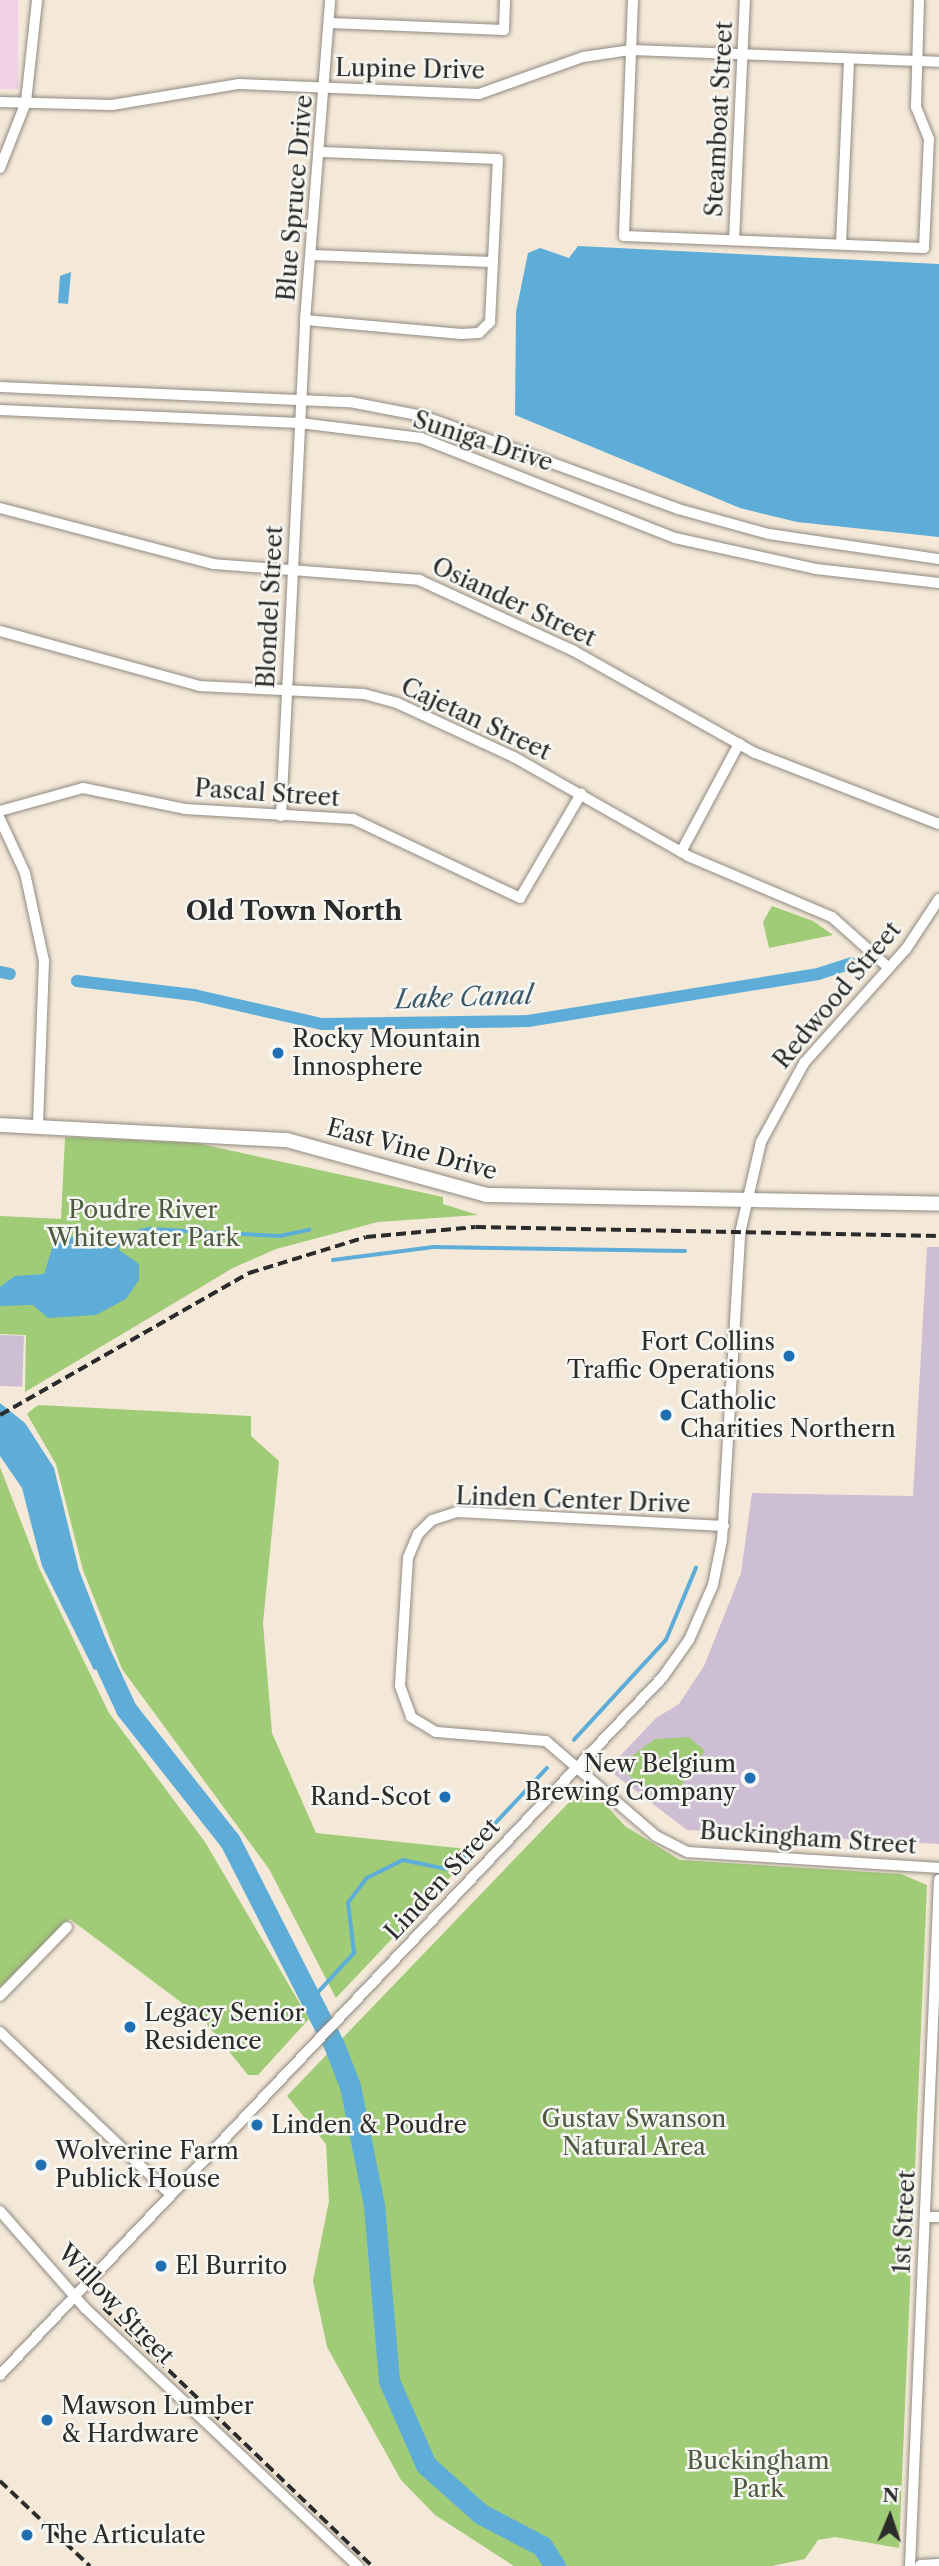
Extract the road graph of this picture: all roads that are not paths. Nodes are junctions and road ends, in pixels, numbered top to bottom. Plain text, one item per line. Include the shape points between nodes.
1 (37, 0) edge
2 (330, 0) edge
3 (505, 0) edge
4 (633, 0) edge
5 (745, 0) edge
6 (919, 0) edge
7 (330, 23) junction
8 (631, 50) junction
9 (744, 55) junction
10 (849, 59) junction
11 (916, 61) junction
12 (939, 62) edge
13 (327, 88) junction
14 (0, 102) edge
15 (26, 102) junction
16 (321, 152) junction
17 (0, 167) edge
18 (734, 240) junction
19 (841, 244) junction
20 (311, 255) junction
21 (493, 262) junction
22 (305, 320) junction
23 (0, 387) edge
24 (301, 400) junction
25 (0, 410) edge
26 (300, 423) junction
27 (0, 508) edge
28 (939, 559) edge
29 (293, 569) junction
30 (939, 583) edge
31 (0, 631) edge
32 (287, 691) junction
33 (739, 744) junction
34 (581, 794) junction
35 (0, 811) edge
36 (281, 816) junction
37 (0, 819) edge
38 (939, 824) edge
39 (681, 852) junction
40 (939, 899) edge
41 (889, 968) junction
42 (0, 1125) edge
43 (38, 1127) junction
44 (746, 1201) junction
45 (939, 1204) edge
46 (724, 1526) junction
47 (579, 1765) junction
48 (939, 1868) edge
49 (939, 1880) edge
50 (67, 1927) dead end
51 (0, 1996) edge
52 (0, 2032) edge
53 (171, 2195) junction
54 (0, 2211) edge
55 (926, 2217) junction
56 (939, 2217) edge
57 (75, 2296) junction
58 (0, 2375) edge
59 (939, 2565) edge
60 (358, 2566) edge
61 (910, 2566) edge
62 (921, 2566) edge

1 - 15 street
2 - 7 street, Blue Spruce Drive
3 - 7 street via 503,30
4 - 8 street
5 - 9 street, Steamboat Street
6 - 11 street
7 - 13 street, Blue Spruce Drive
8 - 9 street, Lupine Drive
8 - 13 street, Lupine Drive via 583,57 497,92
8 - 18 street via 624,236
9 - 10 street, Lupine Drive
9 - 18 street, Steamboat Street
10 - 11 street, Lupine Drive
10 - 19 street
11 - 12 street, Lupine Drive
11 - 19 street via 916,107 929,139 925,248
13 - 15 street, Lupine Drive via 209,85 112,104
13 - 16 street, Blue Spruce Drive
14 - 15 street, Lupine Drive
15 - 17 street
16 - 20 street, Blue Spruce Drive
16 - 21 street via 498,159
18 - 19 street
20 - 21 street
20 - 22 street, Blue Spruce Drive
21 - 22 street via 490,321 479,332
22 - 24 street, Blue Spruce Drive
23 - 24 street, Suniga Drive
24 - 26 street, Blondel Street
24 - 28 street, Suniga Drive via 423,416 678,509 769,534
25 - 26 street, Suniga Drive
26 - 29 street, Blondel Street
26 - 30 street, Suniga Drive via 421,438 675,538 750,557
27 - 29 street, Osiander Street via 213,564
29 - 32 street, Blondel Street
29 - 33 street, Osiander Street via 419,580 575,651
31 - 32 street, Cajetan Street via 199,686
32 - 34 street, Cajetan Street via 383,698
32 - 36 street, Blondel Street
33 - 38 street, Osiander Street
33 - 39 street
34 - 36 street, Pascal Street via 520,898 367,823
34 - 39 street, Cajetan Street
35 - 36 street, Pascal Street via 83,788 185,809
37 - 43 street via 25,873 44,961
39 - 41 street, Cajetan Street via 832,917
40 - 41 street, Redwood Street
41 - 44 street, Redwood Street via 783,1093
42 - 43 main road, East Vine Drive
43 - 44 main road, East Vine Drive via 287,1140 486,1195
44 - 45 main road, East Vine Drive
44 - 46 street, Linden Street
46 - 47 street, Linden Street via 713,1585 689,1640
46 - 47 street, Linden Center Drive via 457,1512 418,1534 408,1558 400,1686 411,1717 436,1732 546,1741
47 - 48 street, Buckingham Street via 656,1836 688,1852
47 - 53 street, Linden Street
49 - 55 street, 1st Street
50 - 51 street
52 - 53 street
53 - 57 street, Linden Street
54 - 57 street, Willow Street
55 - 56 street
55 - 61 street, 1st Street
57 - 58 street, Linden Street
57 - 60 street, Willow Street
59 - 62 street

